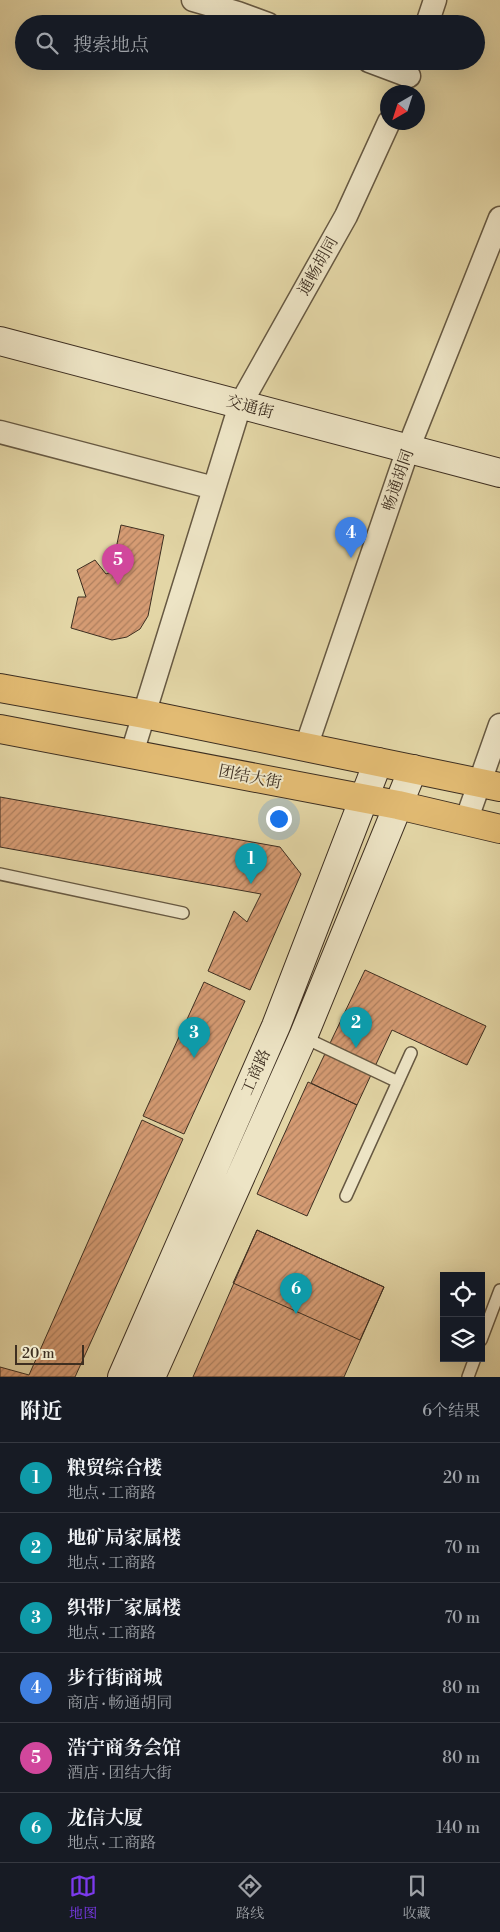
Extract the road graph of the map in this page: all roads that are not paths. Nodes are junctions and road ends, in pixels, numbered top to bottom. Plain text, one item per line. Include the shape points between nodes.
1 (193, 0) edge
2 (435, 0) edge
3 (246, 15) edge
4 (430, 15) edge
5 (391, 70) edge
6 (408, 77) edge
7 (385, 130) edge
8 (500, 218) edge
9 (0, 342) edge
10 (240, 405) junction
11 (0, 432) edge
12 (408, 449) junction
13 (500, 473) edge
14 (214, 488) junction
15 (0, 688) edge
16 (144, 714) junction
17 (500, 724) edge
18 (0, 729) edge
19 (306, 747) junction
20 (132, 753) junction
21 (378, 762) junction
22 (413, 769) junction
23 (490, 785) edge
24 (364, 799) junction
25 (398, 805) junction
26 (466, 821) junction
27 (500, 829) edge
28 (0, 874) edge
29 (183, 914) dead end
30 (302, 1037) junction
31 (411, 1053) dead end
32 (398, 1082) junction
33 (346, 1196) dead end
34 (500, 1290) edge
35 (485, 1329) edge
36 (474, 1362) edge
37 (122, 1377) edge
38 (151, 1377) edge
39 (468, 1377) edge

1 - 3 street
2 - 4 street
5 - 6 street
7 - 10 street, 通畅胡同 via 346,216
8 - 12 street, 畅通胡同
9 - 10 main road, 交通街
10 - 12 main road, 交通街
10 - 14 street, 通畅胡同
11 - 14 street
12 - 13 main road, 交通街
12 - 19 street, 畅通胡同
14 - 16 street, 通畅胡同
15 - 16 main road
16 - 19 main road
16 - 20 street, 通畅胡同
17 - 23 street
18 - 20 main road, 团结大街
19 - 21 main road
20 - 24 main road, 团结大街
21 - 22 main road
21 - 24 main road, 工商路
22 - 23 main road
22 - 25 main road, 工商路
23 - 26 street
24 - 25 main road, 团结大街
24 - 37 main road, 工商路 via 276,1026
25 - 26 main road, 团结大街
25 - 30 main road, 工商路
26 - 27 main road, 团结大街
28 - 29 lane
30 - 32 lane
30 - 38 main road, 工商路
31 - 32 lane
32 - 33 lane
34 - 35 lane
36 - 39 lane

